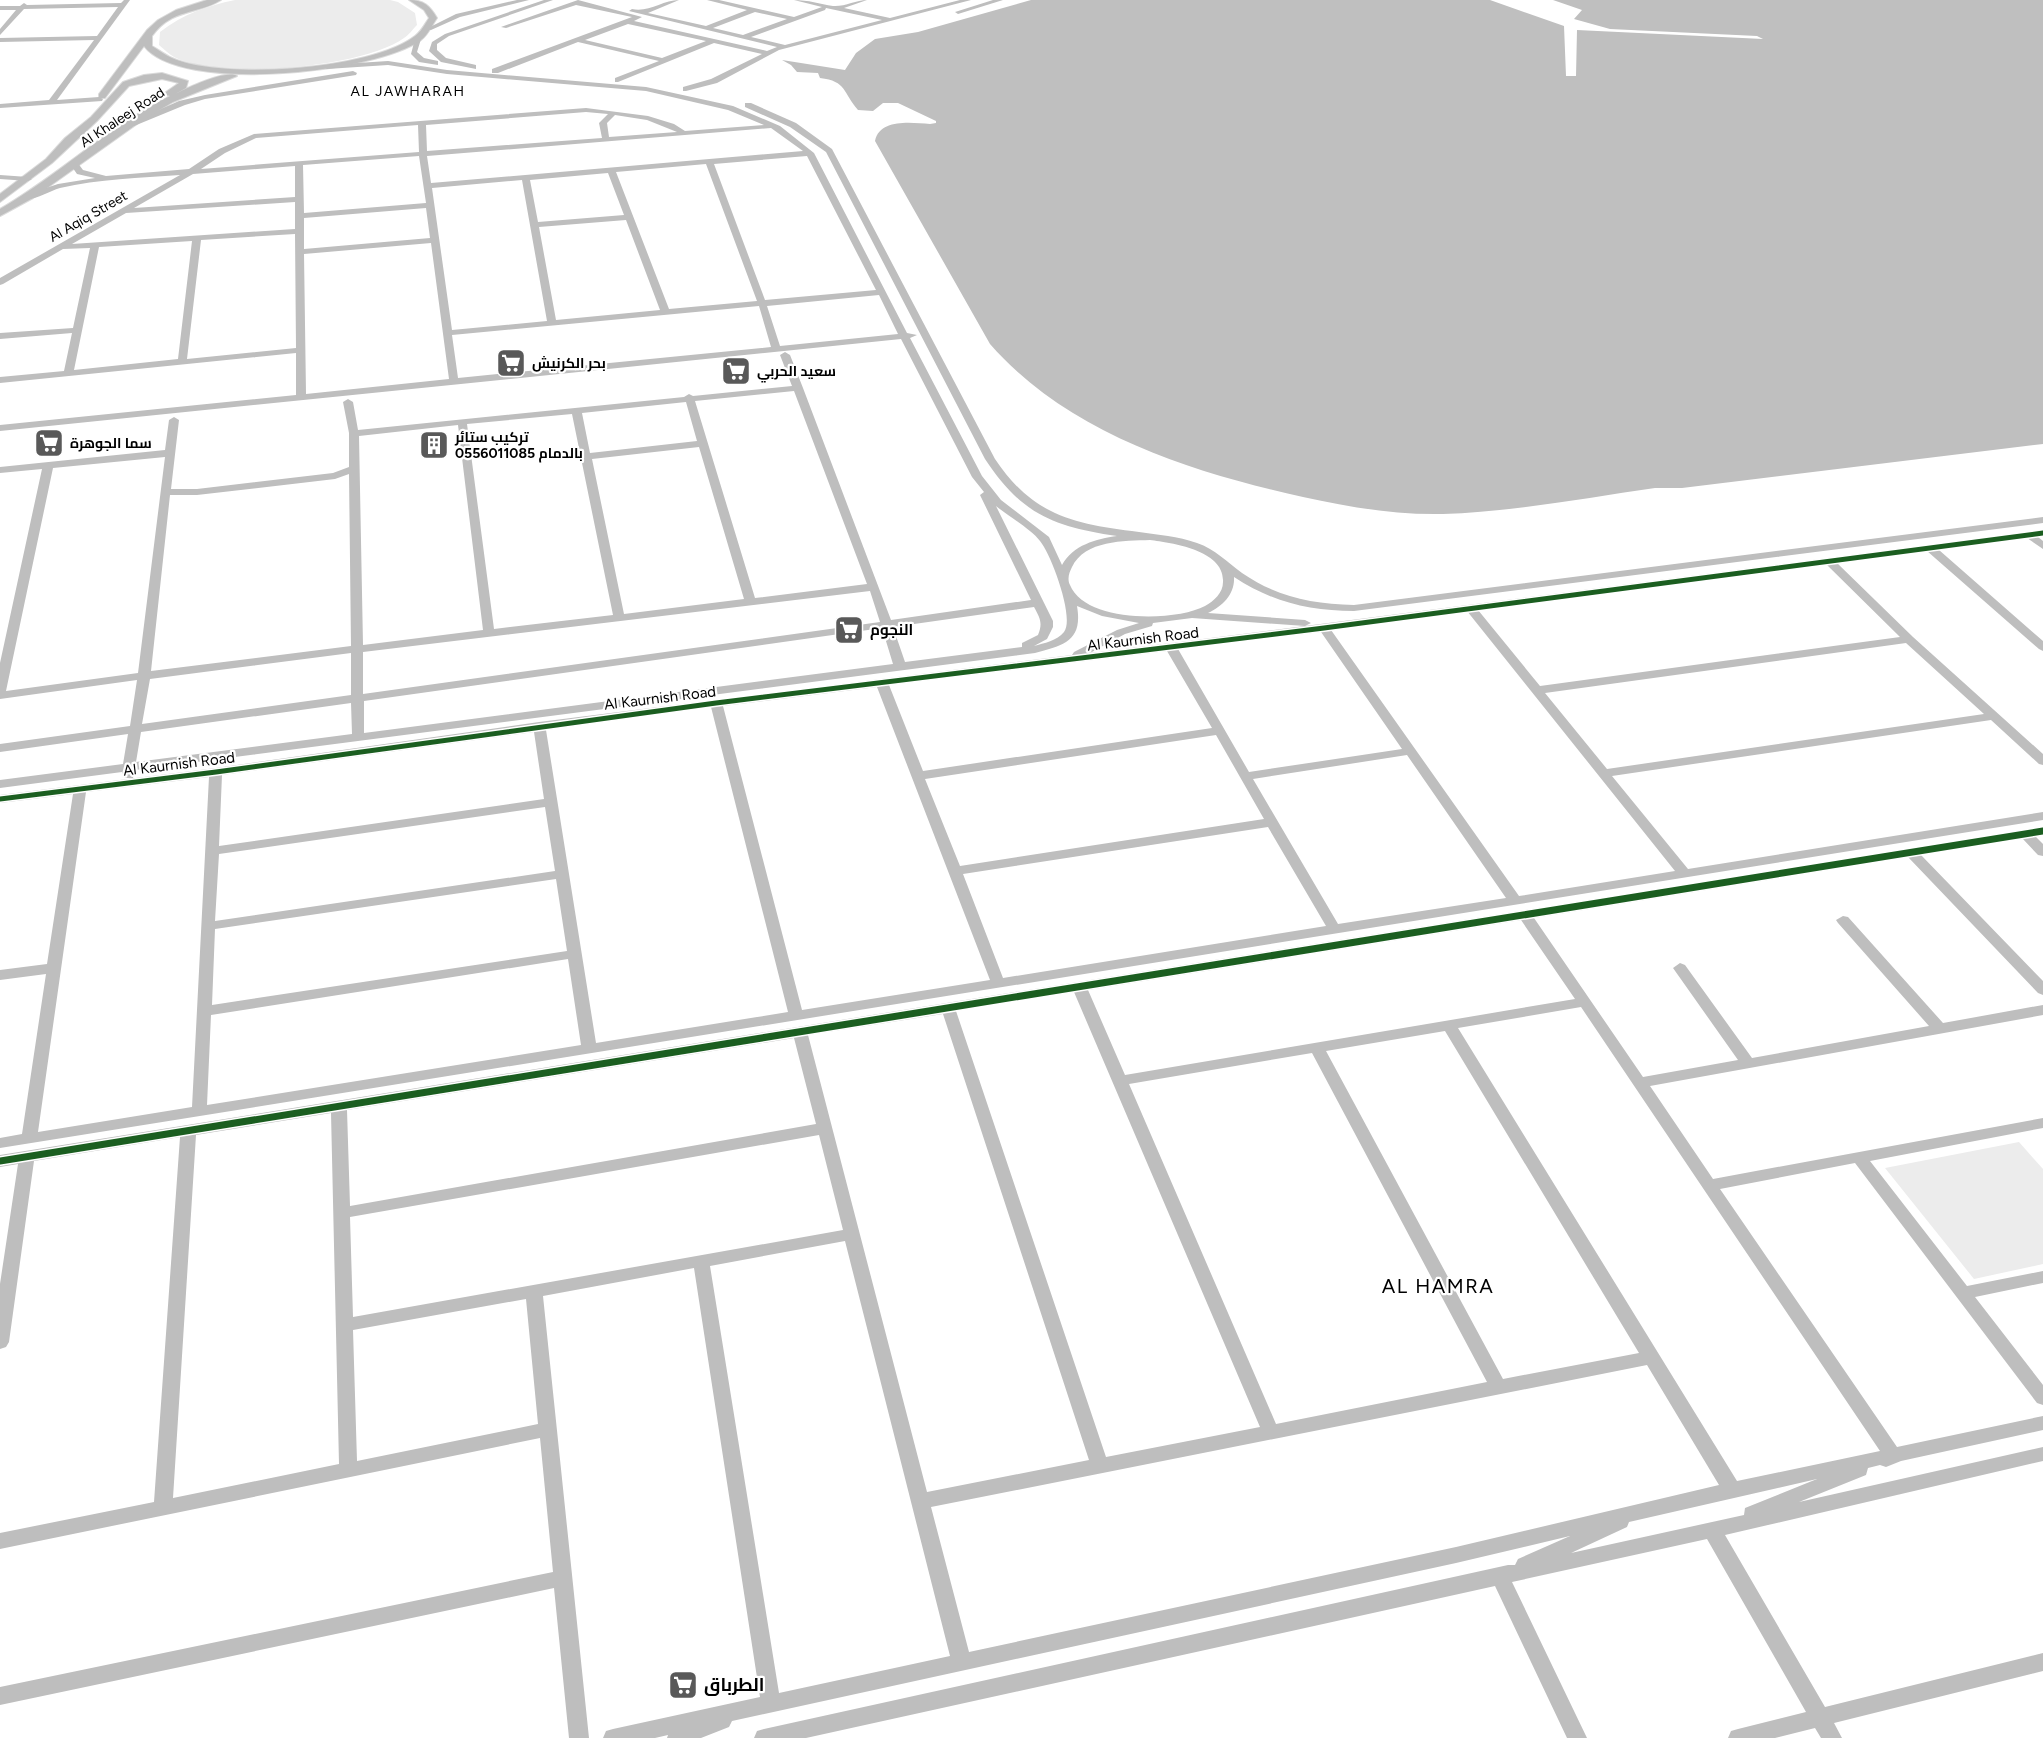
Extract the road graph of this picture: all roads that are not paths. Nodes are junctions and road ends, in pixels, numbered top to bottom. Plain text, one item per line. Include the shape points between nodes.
1 (29, 0) edge
2 (206, 0) edge
3 (217, 0) edge
4 (413, 0) edge
5 (526, 0) edge
6 (550, 0) edge
7 (585, 0) edge
8 (676, 0) edge
9 (710, 0) edge
10 (864, 0) edge
11 (968, 0) edge
12 (999, 0) edge
13 (795, 1) edge
14 (125, 3) edge
15 (576, 3) junction
16 (565, 7) junction
17 (0, 8) edge
18 (22, 8) junction
19 (835, 8) junction
20 (823, 9) junction
21 (754, 10) junction
22 (182, 11) junction
23 (640, 15) junction
24 (944, 15) dead end
25 (794, 19) junction
26 (887, 21) junction
27 (628, 22) junction
28 (911, 25) dead end
29 (504, 27) dead end
30 (706, 28) junction
31 (152, 29) junction
32 (429, 29) junction
33 (0, 33) edge
34 (722, 37) junction
35 (743, 37) junction
36 (99, 38) junction
37 (418, 39) junction
38 (0, 40) edge
39 (577, 40) junction
40 (712, 41) junction
41 (790, 48) junction
42 (777, 49) junction
43 (766, 53) junction
44 (663, 60) junction
45 (327, 67) junction
46 (484, 70) junction
47 (436, 71) junction
48 (495, 71) junction
49 (271, 72) junction
50 (561, 76) junction
51 (544, 80) junction
52 (618, 80) junction
53 (686, 89) junction
54 (99, 99) junction
55 (51, 103) junction
56 (0, 106) edge
57 (613, 113) junction
58 (422, 123) junction
59 (131, 124) junction
60 (777, 128) junction
61 (682, 133) junction
62 (606, 139) junction
63 (103, 144) junction
64 (62, 147) junction
65 (810, 153) junction
66 (423, 154) junction
67 (709, 162) junction
68 (74, 164) junction
69 (299, 164) junction
70 (611, 170) junction
71 (189, 173) junction
72 (92, 175) junction
73 (0, 177) edge
74 (110, 178) junction
75 (526, 178) junction
76 (28, 179) junction
77 (81, 183) junction
78 (427, 186) junction
79 (28, 197) junction
80 (0, 199) edge
81 (300, 199) junction
82 (430, 205) junction
83 (123, 212) junction
84 (0, 213) edge
85 (300, 216) junction
86 (630, 217) junction
87 (535, 225) junction
88 (300, 231) junction
89 (197, 238) junction
90 (435, 240) junction
91 (95, 245) junction
92 (61, 248) junction
93 (300, 252) junction
94 (0, 282) edge
95 (882, 292) junction
96 (762, 303) junction
97 (665, 312) junction
98 (552, 323) junction
99 (77, 330) junction
100 (447, 333) junction
101 (921, 333) junction
102 (0, 336) edge
103 (906, 338) junction
104 (776, 348) junction
105 (301, 350) junction
106 (785, 355) junction
107 (182, 362) junction
108 (68, 374) junction
109 (0, 380) edge
110 (454, 382) junction
111 (798, 387) junction
112 (689, 397) junction
113 (301, 398) junction
114 (348, 402) junction
115 (576, 409) junction
116 (174, 420) junction
117 (462, 422) junction
118 (0, 428) edge
119 (354, 433) junction
120 (0, 437) edge
121 (703, 443) junction
122 (170, 453) junction
123 (586, 457) junction
124 (48, 465) junction
125 (354, 469) junction
126 (0, 470) edge
127 (978, 477) junction
128 (166, 492) junction
129 (2043, 520) edge
130 (2043, 533) edge
131 (2029, 535) junction
132 (1149, 537) junction
133 (2043, 546) edge
134 (1930, 548) junction
135 (1829, 561) junction
136 (1223, 564) junction
137 (1062, 577) junction
138 (874, 587) junction
139 (1068, 591) junction
140 (751, 602) junction
141 (1037, 603) junction
142 (1470, 607) junction
143 (1184, 617) junction
144 (1395, 617) junction
145 (619, 618) junction
146 (1165, 620) junction
147 (886, 624) junction
148 (1324, 628) junction
149 (489, 633) junction
150 (1909, 639) junction
151 (1171, 647) junction
152 (2043, 647) edge
153 (356, 649) junction
154 (999, 654) junction
155 (1053, 662) junction
156 (900, 666) junction
157 (144, 676) junction
158 (882, 683) junction
159 (1538, 690) junction
160 (0, 691) edge
161 (0, 695) edge
162 (357, 696) junction
163 (716, 703) junction
164 (1993, 716) junction
165 (539, 726) junction
166 (136, 729) junction
167 (1219, 731) junction
168 (358, 737) junction
169 (0, 748) edge
170 (1411, 751) junction
171 (2043, 762) edge
172 (130, 766) junction
173 (216, 772) junction
174 (1605, 773) junction
175 (918, 776) junction
176 (1245, 776) junction
177 (0, 784) edge
178 (80, 788) junction
179 (4, 799) edge
180 (551, 802) junction
181 (2043, 816) edge
182 (2013, 820) junction
183 (1272, 822) junction
184 (2043, 831) edge
185 (2025, 834) junction
186 (213, 851) junction
187 (1911, 852) junction
188 (2043, 852) edge
189 (955, 870) junction
190 (1683, 873) junction
191 (562, 874) junction
192 (1515, 900) junction
193 (1525, 915) junction
194 (1843, 920) dead end
195 (209, 926) junction
196 (1334, 929) junction
197 (1436, 929) junction
198 (574, 954) junction
199 (54, 968) junction
200 (1680, 968) dead end
201 (0, 975) edge
202 (998, 983) junction
203 (1079, 987) junction
204 (2043, 990) edge
205 (1585, 1002) junction
206 (948, 1008) junction
207 (2043, 1010) edge
208 (204, 1011) junction
209 (798, 1023) junction
210 (1449, 1025) junction
211 (1940, 1029) junction
212 (589, 1048) junction
213 (1317, 1048) junction
214 (1748, 1063) junction
215 (1119, 1081) junction
216 (1639, 1083) junction
217 (339, 1106) junction
218 (199, 1111) junction
219 (129, 1122) junction
220 (2043, 1123) edge
221 (825, 1128) junction
222 (188, 1131) junction
223 (29, 1138) junction
224 (0, 1143) edge
225 (27, 1156) junction
226 (1859, 1157) junction
227 (0, 1161) edge
228 (1709, 1185) junction
229 (342, 1213) junction
230 (852, 1234) junction
231 (701, 1261) junction
232 (5, 1270) edge
233 (2043, 1277) edge
234 (534, 1291) junction
235 (1963, 1293) junction
236 (345, 1325) junction
237 (0, 1342) edge
238 (1651, 1357) junction
239 (1498, 1387) junction
240 (2043, 1398) edge
241 (2043, 1424) edge
242 (548, 1429) junction
243 (1271, 1432) junction
244 (2043, 1454) edge
245 (1894, 1457) junction
246 (1100, 1466) junction
247 (348, 1470) junction
248 (1732, 1490) junction
249 (921, 1501) junction
250 (163, 1508) junction
251 (1648, 1510) junction
252 (1712, 1530) junction
253 (0, 1541) edge
254 (1500, 1576) junction
255 (563, 1578) junction
256 (2043, 1662) edge
257 (962, 1663) junction
258 (0, 1696) edge
259 (771, 1704) junction
260 (1821, 1719) junction
261 (579, 1738) edge
262 (613, 1738) edge
263 (677, 1738) edge
264 (764, 1738) edge
265 (1577, 1738) edge
266 (1738, 1738) edge
267 (1832, 1738) edge

1 - 18 street
2 - 22 main road
3 - 22 main road
4 - 32 main road via 431,13
5 - 32 street via 458,15
6 - 46 street via 447,35 434,44 433,51 438,57
7 - 15 street
7 - 23 street
8 - 23 street
9 - 21 street
10 - 19 street
11 - 26 street
12 - 24 street
13 - 19 street
13 - 20 street
14 - 18 street
14 - 36 street
15 - 16 street
15 - 23 street
16 - 27 street
16 - 29 street
17 - 18 street
18 - 33 street
19 - 26 street
20 - 25 street
20 - 26 street
21 - 25 street
21 - 30 street
22 - 31 main road
23 - 27 street
23 - 30 street
23 - 34 street
25 - 35 street
26 - 28 street
26 - 41 street
27 - 39 street
27 - 40 street
30 - 35 street
31 - 49 main road via 148,47 170,61 213,70
31 - 54 main road, Al Khaleej Road
32 - 37 main road
34 - 40 street
34 - 42 street
35 - 41 street
36 - 38 street
36 - 55 street
37 - 45 main road via 381,55
37 - 46 street via 413,53 422,60
39 - 44 street
39 - 48 street
40 - 43 street
40 - 44 street
41 - 42 street
42 - 43 street
43 - 53 street via 714,81
44 - 52 street
45 - 47 street via 388,63
45 - 49 main road
46 - 48 street
47 - 51 street
47 - 59 street via 374,70 216,94
48 - 50 street
49 - 59 main road, Al Khaleej Road via 207,83
50 - 51 street
50 - 52 street
51 - 60 street via 646,89 692,98 730,108
52 - 53 street
53 - 101 street via 771,114 793,124 829,151
54 - 55 street
54 - 64 main road, Al Khaleej Road
55 - 56 street
57 - 58 street, Al Aqiq Street via 586,110
57 - 61 street, Al Aqiq Street via 667,125
57 - 62 street via 603,123
58 - 66 street
58 - 71 street, Al Aqiq Street via 254,136
59 - 63 main road, Al Khaleej Road
60 - 61 street
60 - 65 street
61 - 62 street
62 - 66 street
63 - 64 main road via 140,112 183,86 184,81 153,76 126,84
63 - 68 main road, Al Khaleej Road
64 - 76 main road, Al Khaleej Road
65 - 67 street
65 - 95 street
66 - 69 street
66 - 78 street
67 - 70 street
67 - 96 street
68 - 72 street via 80,172
68 - 79 main road, Al Khaleej Road
69 - 71 street
69 - 81 street
70 - 75 street
70 - 86 street
71 - 74 street
71 - 83 street, Al Aqiq Street
72 - 74 street
72 - 77 street
73 - 76 street
74 - 77 street
75 - 78 street
75 - 87 street
76 - 80 main road, Al Khaleej Road
77 - 79 street
78 - 82 street
79 - 84 main road, Al Khaleej Road
81 - 83 street
81 - 85 street
82 - 85 street
82 - 90 street
83 - 92 street, Al Aqiq Street
85 - 88 street
86 - 87 street
86 - 97 street
87 - 98 street
88 - 89 street
88 - 93 street
89 - 91 street
89 - 107 street
90 - 93 street
90 - 100 street
91 - 92 street
91 - 99 street
92 - 94 street, Al Aqiq Street
93 - 105 street
95 - 96 street
95 - 103 street
96 - 97 street
96 - 104 street
97 - 98 street
98 - 100 street
99 - 102 street
99 - 108 street
100 - 110 street
101 - 103 street
101 - 132 street via 930,343 998,473 1017,494 1039,511 1064,522 1091,530
103 - 104 street
103 - 106 street
103 - 127 street
104 - 110 street
105 - 107 street
105 - 113 street
106 - 111 street
106 - 114 street
107 - 108 street
108 - 109 street
110 - 113 street
111 - 112 street
111 - 138 street
112 - 115 street
112 - 121 street
113 - 118 street
114 - 116 street
114 - 119 street
115 - 117 street
115 - 123 street
116 - 120 street
116 - 122 street
117 - 119 street
117 - 149 street
119 - 125 street
121 - 123 street
121 - 140 street
122 - 124 street
122 - 128 street
123 - 145 street
124 - 126 street
124 - 160 street
125 - 128 street via 335,476
125 - 153 street
127 - 137 street via 997,502 1045,539
127 - 141 street
128 - 157 street
129 - 136 street via 1354,608 1313,606 1276,597
130 - 131 street
131 - 133 street
131 - 134 street
132 - 136 street via 1193,545
132 - 137 street via 1123,538 1089,547 1067,563
134 - 135 street
134 - 152 street
135 - 142 street
135 - 150 street
136 - 143 street via 1229,576 1228,588 1220,600
137 - 139 street
138 - 140 street
138 - 147 street
139 - 146 street via 1098,612 1120,618
139 - 154 street via 1074,617 1068,635 1046,647
140 - 145 street
141 - 147 street
141 - 154 street via 1047,621 1043,637
142 - 144 street
142 - 159 street
143 - 144 street via 1226,616 1297,623
143 - 146 street
144 - 148 street, Al Kaurnish Road
145 - 149 street
146 - 155 street via 1121,632 1084,652
147 - 156 street
147 - 162 street
148 - 151 street, Al Kaurnish Road
148 - 170 street
149 - 153 street
150 - 159 street
150 - 164 street
151 - 155 street, Al Kaurnish Road
151 - 167 street
153 - 157 street
153 - 162 street
154 - 156 street, Al Kaurnish Road
155 - 158 street, Al Kaurnish Road
156 - 168 street, Al Kaurnish Road
157 - 161 street
157 - 166 street
158 - 163 street, Al Kaurnish Road
158 - 175 street
159 - 174 street
162 - 166 street
162 - 168 street
163 - 165 street, Al Kaurnish Road
163 - 209 street
164 - 171 street
164 - 174 street
165 - 173 street, Al Kaurnish Road
165 - 180 street
166 - 169 street
166 - 172 street
167 - 175 street
167 - 176 street
168 - 172 street, Al Kaurnish Road
170 - 176 street
170 - 192 street
172 - 177 street, Al Kaurnish Road
172 - 179 street via 128,775 121,778
173 - 178 street, Al Kaurnish Road
173 - 186 street
174 - 190 street
175 - 189 street
176 - 183 street
178 - 179 street, Al Kaurnish Road
178 - 199 street
180 - 186 street
180 - 191 street
181 - 182 street
182 - 187 street
182 - 190 street
183 - 189 street
183 - 196 street
184 - 185 street
185 - 187 street
185 - 188 street
186 - 195 street
187 - 193 street
187 - 204 street
189 - 202 street
190 - 192 street
191 - 195 street
191 - 198 street
192 - 196 street
192 - 197 street
193 - 197 street
193 - 205 street
194 - 211 street
195 - 208 street
196 - 202 street
197 - 203 street
198 - 208 street
198 - 212 street
199 - 201 street
199 - 223 street
200 - 214 street
202 - 209 street
203 - 206 street
203 - 215 street
205 - 210 street
205 - 216 street
206 - 209 street
206 - 246 street
207 - 211 street
208 - 218 street
209 - 212 street
209 - 217 street via 659,1054
209 - 221 street
210 - 213 street
210 - 238 street
211 - 214 street
212 - 218 street
213 - 215 street
213 - 239 street
214 - 216 street
215 - 243 street
216 - 228 street
217 - 222 street
217 - 229 street
218 - 219 street
219 - 223 street
219 - 225 street
220 - 226 street
221 - 229 street
221 - 230 street
222 - 225 street
222 - 250 street
223 - 224 street
225 - 227 street
225 - 232 street
226 - 228 street
226 - 235 street
228 - 245 street
229 - 236 street
230 - 231 street
230 - 249 street
231 - 234 street
231 - 259 street
232 - 237 street
233 - 235 street
234 - 236 street
234 - 242 street
235 - 240 street
236 - 247 street
238 - 239 street
238 - 248 street
239 - 243 street
241 - 245 street
242 - 247 street
242 - 255 street
243 - 246 street
244 - 252 street
245 - 248 street
245 - 252 street
246 - 249 street
247 - 250 street
248 - 251 street
249 - 257 street
250 - 253 street
251 - 254 street
251 - 257 street
252 - 254 street
252 - 260 street
254 - 264 street
254 - 265 street
255 - 258 street
255 - 261 street
256 - 260 street
257 - 259 street
259 - 262 street
259 - 263 street
260 - 266 street
260 - 267 street

